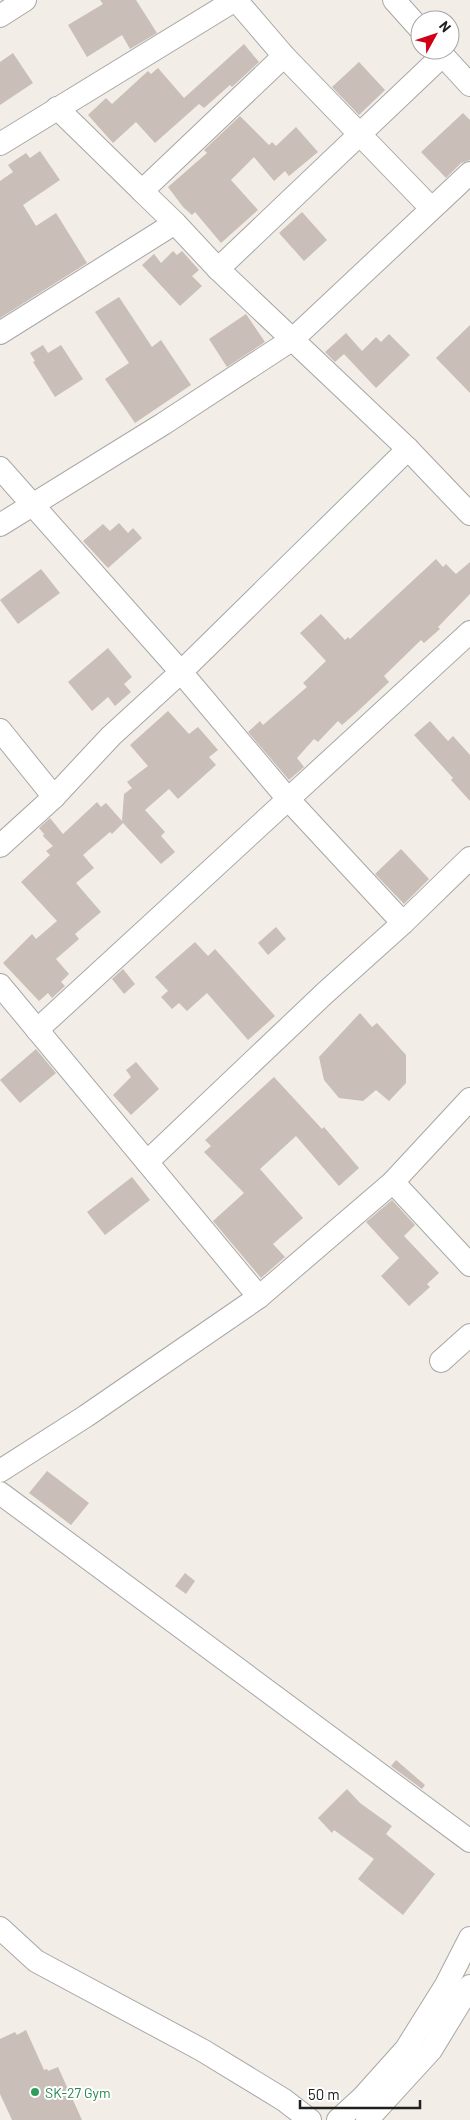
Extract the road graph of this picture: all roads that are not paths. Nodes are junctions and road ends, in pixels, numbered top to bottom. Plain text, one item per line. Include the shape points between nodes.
1 (25, 0) edge
2 (235, 0) edge
3 (394, 0) edge
4 (0, 16) edge
5 (410, 18) edge
6 (284, 56) junction
7 (433, 60) edge
8 (447, 60) edge
9 (470, 85) edge
10 (57, 108) junction
11 (361, 135) junction
12 (0, 144) edge
13 (470, 173) edge
14 (142, 191) junction
15 (431, 208) junction
16 (175, 223) junction
17 (218, 269) junction
18 (0, 334) edge
19 (293, 338) junction
20 (408, 449) junction
21 (0, 468) edge
22 (34, 504) junction
23 (470, 514) edge
24 (0, 525) edge
25 (470, 632) edge
26 (181, 672) junction
27 (0, 730) edge
28 (54, 798) junction
29 (288, 799) junction
30 (0, 846) edge
31 (470, 858) edge
32 (403, 923) junction
33 (0, 985) edge
34 (37, 1030) junction
35 (470, 1099) edge
36 (146, 1162) junction
37 (393, 1182) junction
38 (469, 1261) edge
39 (259, 1297) junction
40 (470, 1335) edge
41 (441, 1361) dead end
42 (0, 1470) edge
43 (0, 1493) edge
44 (470, 1841) edge
45 (0, 1928) edge
46 (470, 1938) edge
47 (470, 1986) edge
48 (310, 2120) edge
49 (338, 2120) edge
50 (367, 2120) edge

1 - 4 street
2 - 6 street
2 - 10 street
3 - 5 street
6 - 11 street
6 - 14 street
7 - 11 street
8 - 9 street
10 - 12 street
10 - 14 street
11 - 15 street
11 - 17 street
13 - 15 street
14 - 16 street
15 - 19 street
16 - 17 street
16 - 18 street
17 - 19 street
19 - 20 street
19 - 22 street
20 - 23 street
20 - 26 street
21 - 22 street
22 - 24 street
22 - 26 street
25 - 29 street
26 - 28 street via 111,736
26 - 29 street
27 - 28 street
28 - 30 street
29 - 32 street
29 - 34 street
31 - 32 street
32 - 36 street
33 - 34 street
34 - 36 street
35 - 37 street
36 - 39 street
37 - 38 street
37 - 39 street
39 - 42 street via 86,1416
40 - 41 street
43 - 44 street
45 - 48 street via 36,1961 202,2050 284,2100
46 - 49 street via 446,1985 406,2049
47 - 50 street via 431,2050

